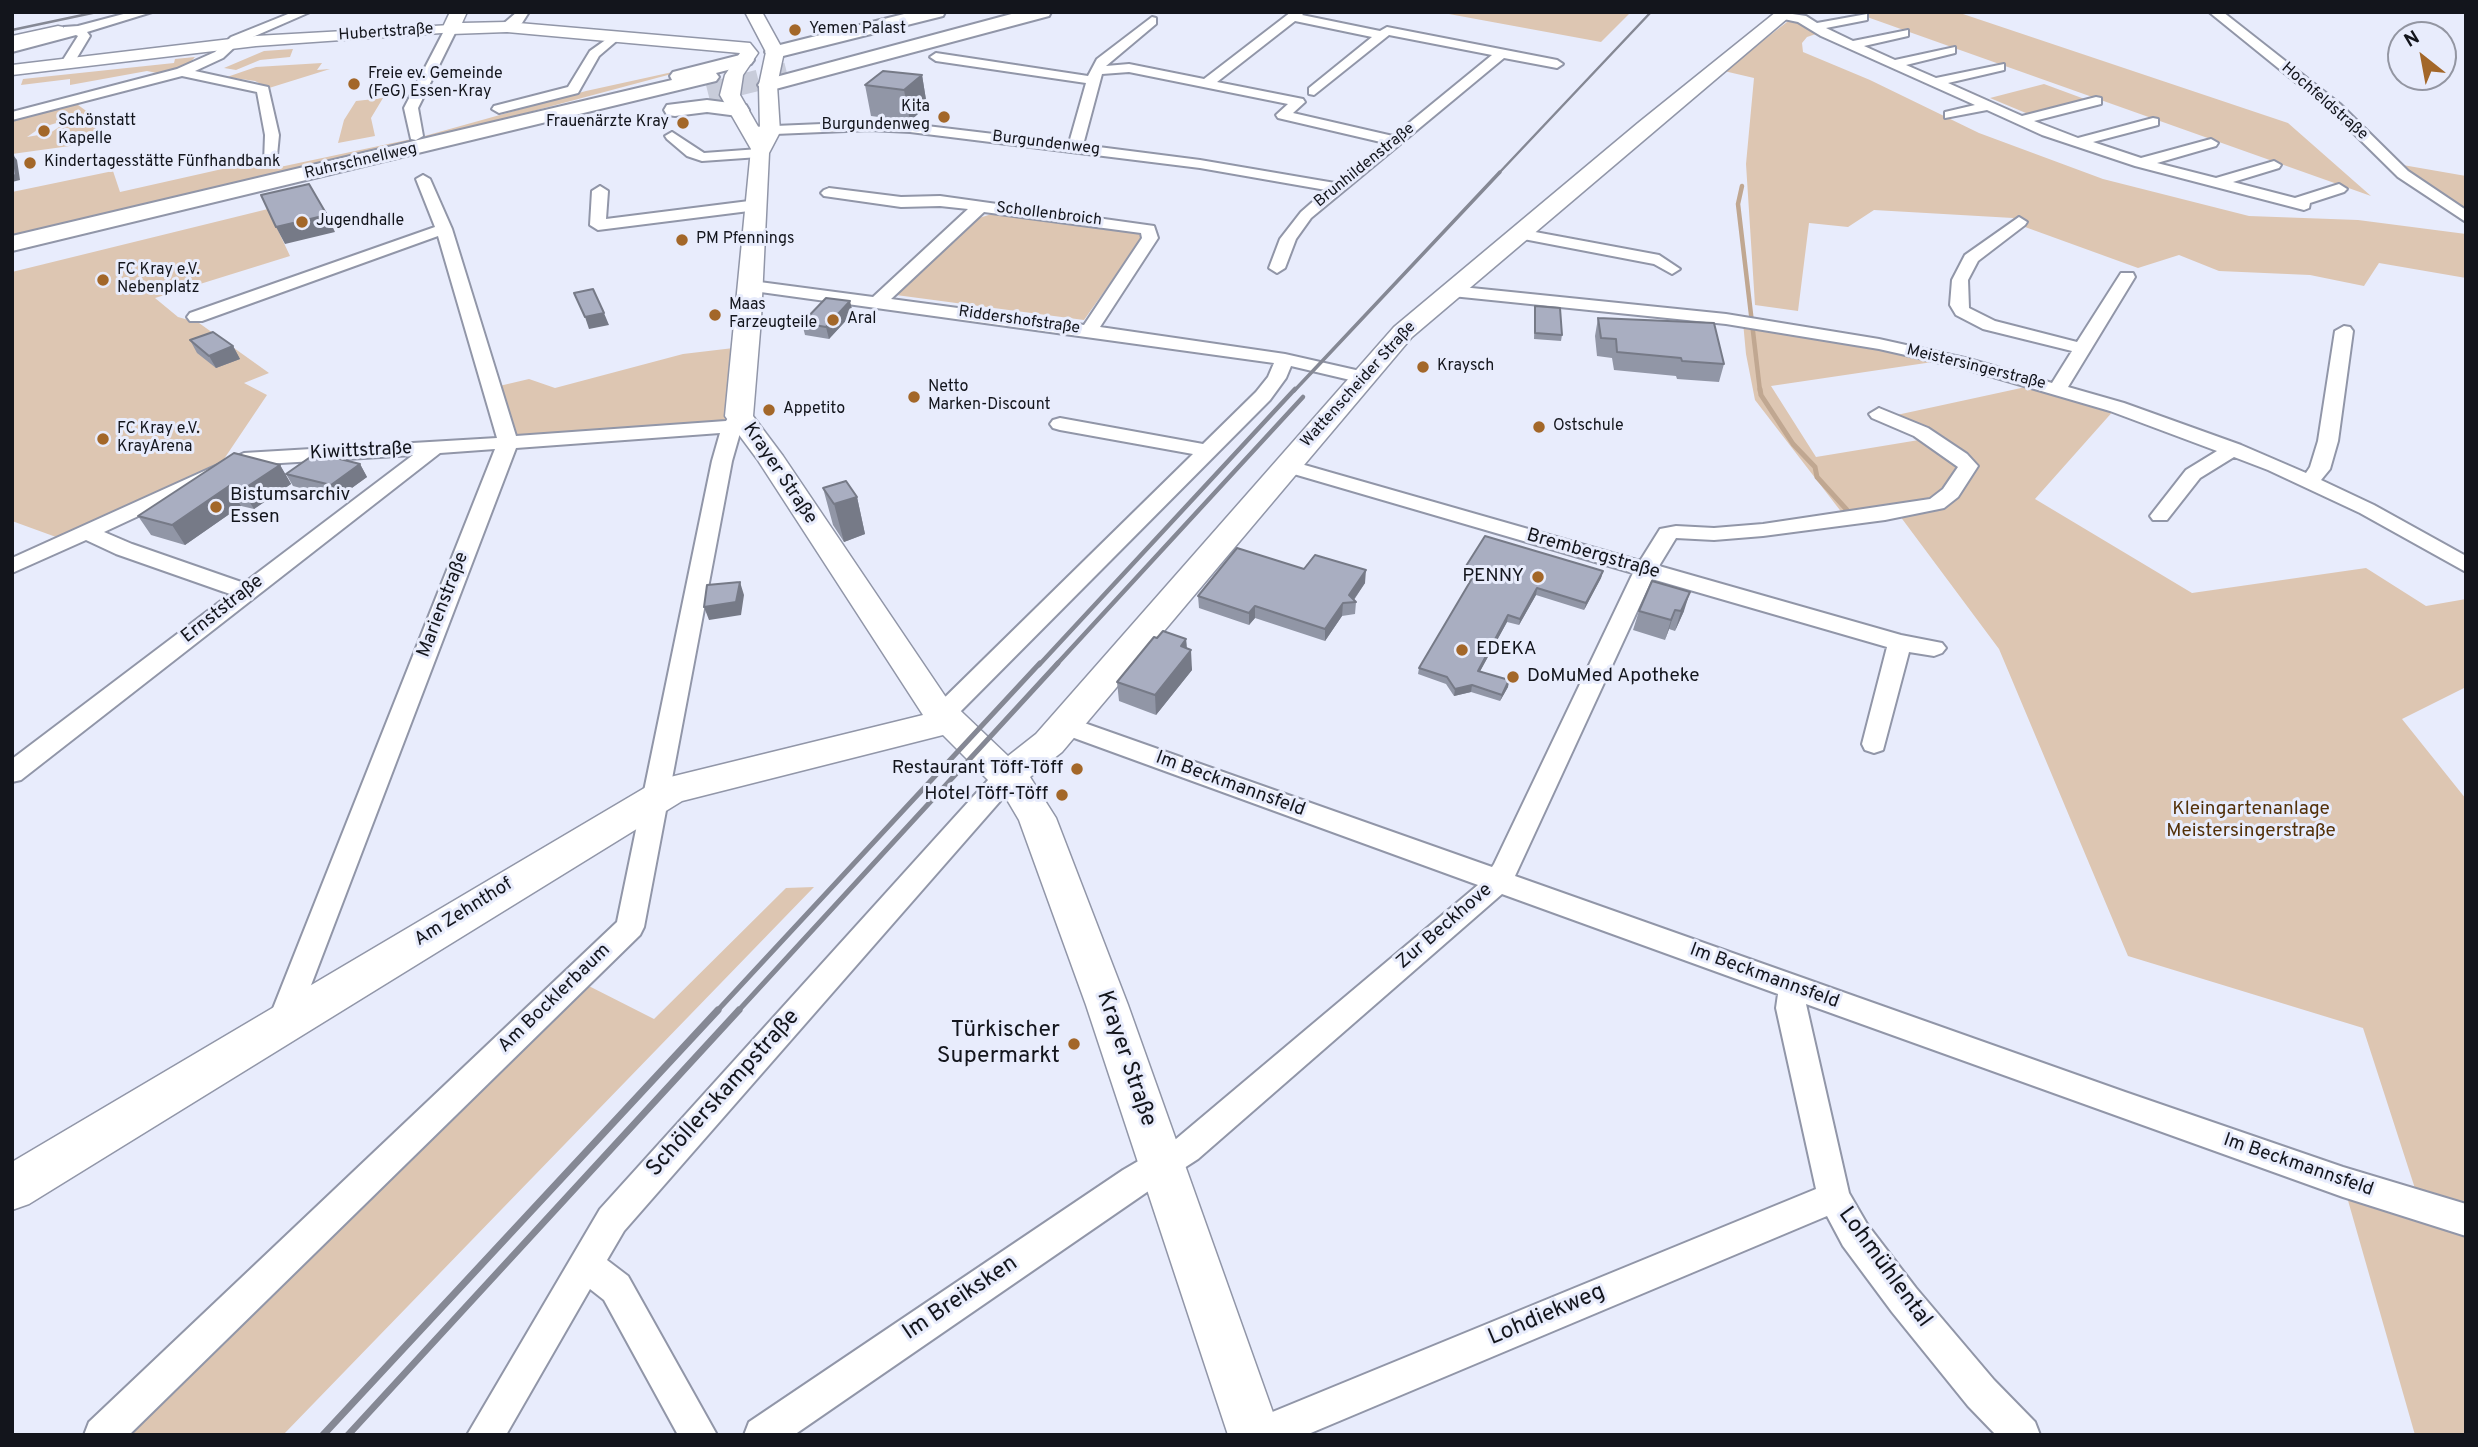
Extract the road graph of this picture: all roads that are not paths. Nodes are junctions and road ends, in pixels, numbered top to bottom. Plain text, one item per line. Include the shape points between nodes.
1 (134, 12) edge
2 (146, 12) edge
3 (304, 12) edge
4 (459, 12) edge
5 (523, 12) edge
6 (753, 12) edge
7 (1014, 12) edge
8 (1042, 12) edge
9 (2215, 12) edge
10 (943, 14) edge
11 (1785, 14) edge
12 (1295, 15) edge
13 (1863, 17) dead end
14 (1152, 21) dead end
15 (274, 25) junction
16 (507, 27) junction
17 (1815, 27) junction
18 (451, 29) junction
19 (58, 30) junction
20 (78, 30) junction
21 (1905, 33) dead end
22 (1382, 35) junction
23 (614, 38) junction
24 (285, 39) junction
25 (12, 41) edge
26 (230, 44) junction
27 (707, 44) junction
28 (1852, 45) junction
29 (12, 48) edge
30 (1951, 50) dead end
31 (1502, 53) junction
32 (1518, 56) junction
33 (936, 57) dead end
34 (739, 58) junction
35 (775, 58) junction
36 (66, 63) junction
37 (1557, 64) dead end
38 (1893, 64) junction
39 (1999, 67) dead end
40 (12, 70) edge
41 (182, 72) junction
42 (1094, 76) junction
43 (1472, 78) junction
44 (707, 80) junction
45 (1208, 82) junction
46 (1935, 82) junction
47 (1314, 92) dead end
48 (2096, 102) dead end
49 (734, 103) junction
50 (1988, 106) junction
51 (499, 109) dead end
52 (12, 116) edge
53 (1950, 116) dead end
54 (648, 117) dead end
55 (2022, 120) junction
56 (2153, 122) dead end
57 (416, 136) dead end
58 (672, 136) dead end
59 (760, 141) junction
60 (1396, 141) junction
61 (2078, 142) junction
62 (2211, 143) dead end
63 (1075, 148) junction
64 (271, 163) dead end
65 (2140, 163) junction
66 (2274, 165) dead end
67 (422, 174) dead end
68 (365, 183) dead end
69 (2215, 183) junction
70 (1338, 188) junction
71 (2339, 189) dead end
72 (600, 191) dead end
73 (829, 194) dead end
74 (276, 199) junction
75 (757, 205) junction
76 (981, 206) junction
77 (2466, 217) edge
78 (444, 229) junction
79 (2035, 233) dead end
80 (1519, 234) junction
81 (12, 243) edge
82 (12, 261) edge
83 (1277, 268) dead end
84 (1672, 269) dead end
85 (2127, 277) dead end
86 (752, 286) junction
87 (1452, 291) junction
88 (878, 302) junction
89 (196, 317) dead end
90 (1088, 331) junction
91 (2344, 331) dead end
92 (2082, 349) junction
93 (1285, 359) junction
94 (1363, 377) junction
95 (2057, 389) junction
96 (1879, 414) dead end
97 (736, 421) junction
98 (1060, 424) dead end
99 (508, 442) junction
100 (435, 448) junction
101 (2234, 449) junction
102 (1208, 451) junction
103 (1286, 466) junction
104 (2309, 481) junction
105 (2160, 516) dead end
106 (87, 533) junction
107 (2466, 565) edge
108 (12, 566) edge
109 (1645, 571) junction
110 (247, 592) junction
111 (1900, 643) junction
112 (1934, 648) dead end
113 (947, 718) junction
114 (1064, 725) junction
115 (1874, 744) dead end
116 (12, 773) edge
117 (1007, 776) junction
118 (654, 799) junction
119 (1498, 881) junction
120 (1793, 988) junction
121 (281, 1026) junction
122 (1161, 1166) junction
123 (12, 1188) edge
124 (1834, 1197) junction
125 (2466, 1220) edge
126 (587, 1265) junction
127 (102, 1435) edge
128 (485, 1435) edge
129 (699, 1435) edge
130 (762, 1435) edge
131 (1255, 1435) edge
132 (1261, 1435) edge
133 (2022, 1435) edge

1 - 19 street
2 - 20 street
3 - 15 street
4 - 18 main road
5 - 16 street
6 - 35 main road, Krayer Straße
7 - 35 highway
8 - 35 highway
9 - 77 street, Hochfeldstraße via 2335,107 2395,167
10 - 35 highway
10 - 35 highway via 831,38
11 - 17 street
11 - 80 main road, Wattenscheider Straße
12 - 22 street
12 - 45 street
13 - 17 street
14 - 42 street via 1102,62
15 - 24 street
15 - 26 street
16 - 18 main road, Hubertstraße
16 - 23 main road, Hubertstraße
17 - 28 street
18 - 24 street, Hubertstraße
18 - 57 street via 411,108
19 - 20 street
19 - 25 street
20 - 29 street
20 - 36 street via 84,36
21 - 28 street
22 - 31 street via 1387,31
22 - 47 street
23 - 27 main road, Hubertstraße
23 - 51 street via 594,54 573,90
24 - 26 street, Hubertstraße
26 - 36 street, Hubertstraße
26 - 41 street via 219,55
27 - 34 main road, Hubertstraße
27 - 35 main road via 744,40
28 - 38 street
30 - 38 street
31 - 32 street
31 - 43 street, Brunhildenstraße
32 - 37 street
32 - 43 street, Brunhildenstraße via 1488,82
33 - 42 street
34 - 35 main road, Hubertstraße
34 - 35 main road via 745,84
34 - 44 highway
34 - 49 main road via 731,82
35 - 49 main road
35 - 59 main road, Krayer Straße
36 - 40 street, Hubertstraße
38 - 46 street
39 - 46 street
41 - 52 street
41 - 64 street via 263,91 272,135
42 - 45 street via 1129,68
42 - 63 street
43 - 60 street, Brunhildenstraße
44 - 74 highway, Ruhrschnellweg
44 - 81 highway, Ruhrschnellweg via 547,108 374,159
45 - 60 street via 1298,102 1283,115
46 - 50 street
48 - 55 street
49 - 54 highway
49 - 59 main road
50 - 53 street
50 - 55 street
55 - 61 street
56 - 61 street
58 - 59 street via 702,157
59 - 63 street, Burgundenweg via 896,127
59 - 75 main road, Krayer Straße
60 - 70 street, Brunhildenstraße
61 - 65 street
62 - 65 street
63 - 70 street, Burgundenweg
65 - 69 street
66 - 69 street
67 - 78 street
68 - 74 highway
69 - 71 street via 2299,204
70 - 83 street, Brunhildenstraße via 1298,225
72 - 75 street via 598,225
73 - 76 street, Schollenbroich
74 - 82 highway, Ruhrschnellweg
75 - 86 main road, Krayer Straße
76 - 88 street
76 - 90 street, Schollenbroich via 1147,229 1150,238
78 - 89 street
78 - 99 street
79 - 92 street via 2016,224 1978,252 1964,268 1958,297 1962,311 1989,325
80 - 84 street via 1659,260
80 - 87 main road, Wattenscheider Straße
85 - 92 street
86 - 88 street, Riddershofstraße
86 - 97 main road, Krayer Straße
87 - 94 main road, Wattenscheider Straße via 1403,332
87 - 95 street, Meistersingerstraße via 1788,328 1963,363
88 - 90 street, Riddershofstraße
90 - 93 street, Riddershofstraße
91 - 104 street via 2328,441 2320,469
92 - 95 street
93 - 94 street, Riddershofstraße
93 - 102 street via 1263,396
94 - 103 main road, Wattenscheider Straße
95 - 101 street, Meistersingerstraße
96 - 109 street, Zur Beckhove via 1921,432 1968,466 1951,493 1937,504 1751,531 1676,531 1661,540
97 - 99 street, Kiwittstraße
97 - 113 main road, Krayer Straße via 769,456 927,695
97 - 118 street, Am Bocklerbaum via 722,461
98 - 102 street
99 - 100 street, Kiwittstraße
99 - 121 street, Marienstraße
100 - 106 street, Kiwittstraße via 244,459
100 - 110 street, Ernststraße
101 - 104 street, Meistersingerstraße
101 - 105 street via 2193,474
102 - 113 street
103 - 109 street, Brembergstraße
103 - 114 main road, Wattenscheider Straße
104 - 107 street, Meistersingerstraße
106 - 108 street, Kiwittstraße
106 - 110 street
109 - 111 street, Brembergstraße
109 - 119 street, Zur Beckhove
110 - 116 street, Ernststraße
111 - 112 street, Brembergstraße
111 - 115 street
113 - 117 main road, Krayer Straße
113 - 118 main road, Am Zehnthof via 688,785
114 - 117 main road, Wattenscheider Straße
114 - 119 street, Im Beckmannsfeld
117 - 122 main road, Krayer Straße via 1029,803 1051,849
117 - 126 street, Schöllerskampstraße via 612,1220
118 - 121 main road, Am Zehnthof
118 - 127 street, Am Bocklerbaum via 630,927
119 - 120 street, Im Beckmannsfeld
119 - 122 street, Zur Beckhove via 1187,1149
120 - 124 street, Lohmühlental via 1791,1008
120 - 125 street, Im Beckmannsfeld via 2330,1178
121 - 123 main road, Am Zehnthof
122 - 130 street, Im Breiksken
122 - 131 main road, Krayer Straße
124 - 132 street, Lohdiekweg
124 - 133 street, Lohmühlental via 1855,1235 1904,1300
126 - 128 street, Schöllerskampstraße
126 - 129 street via 616,1287

